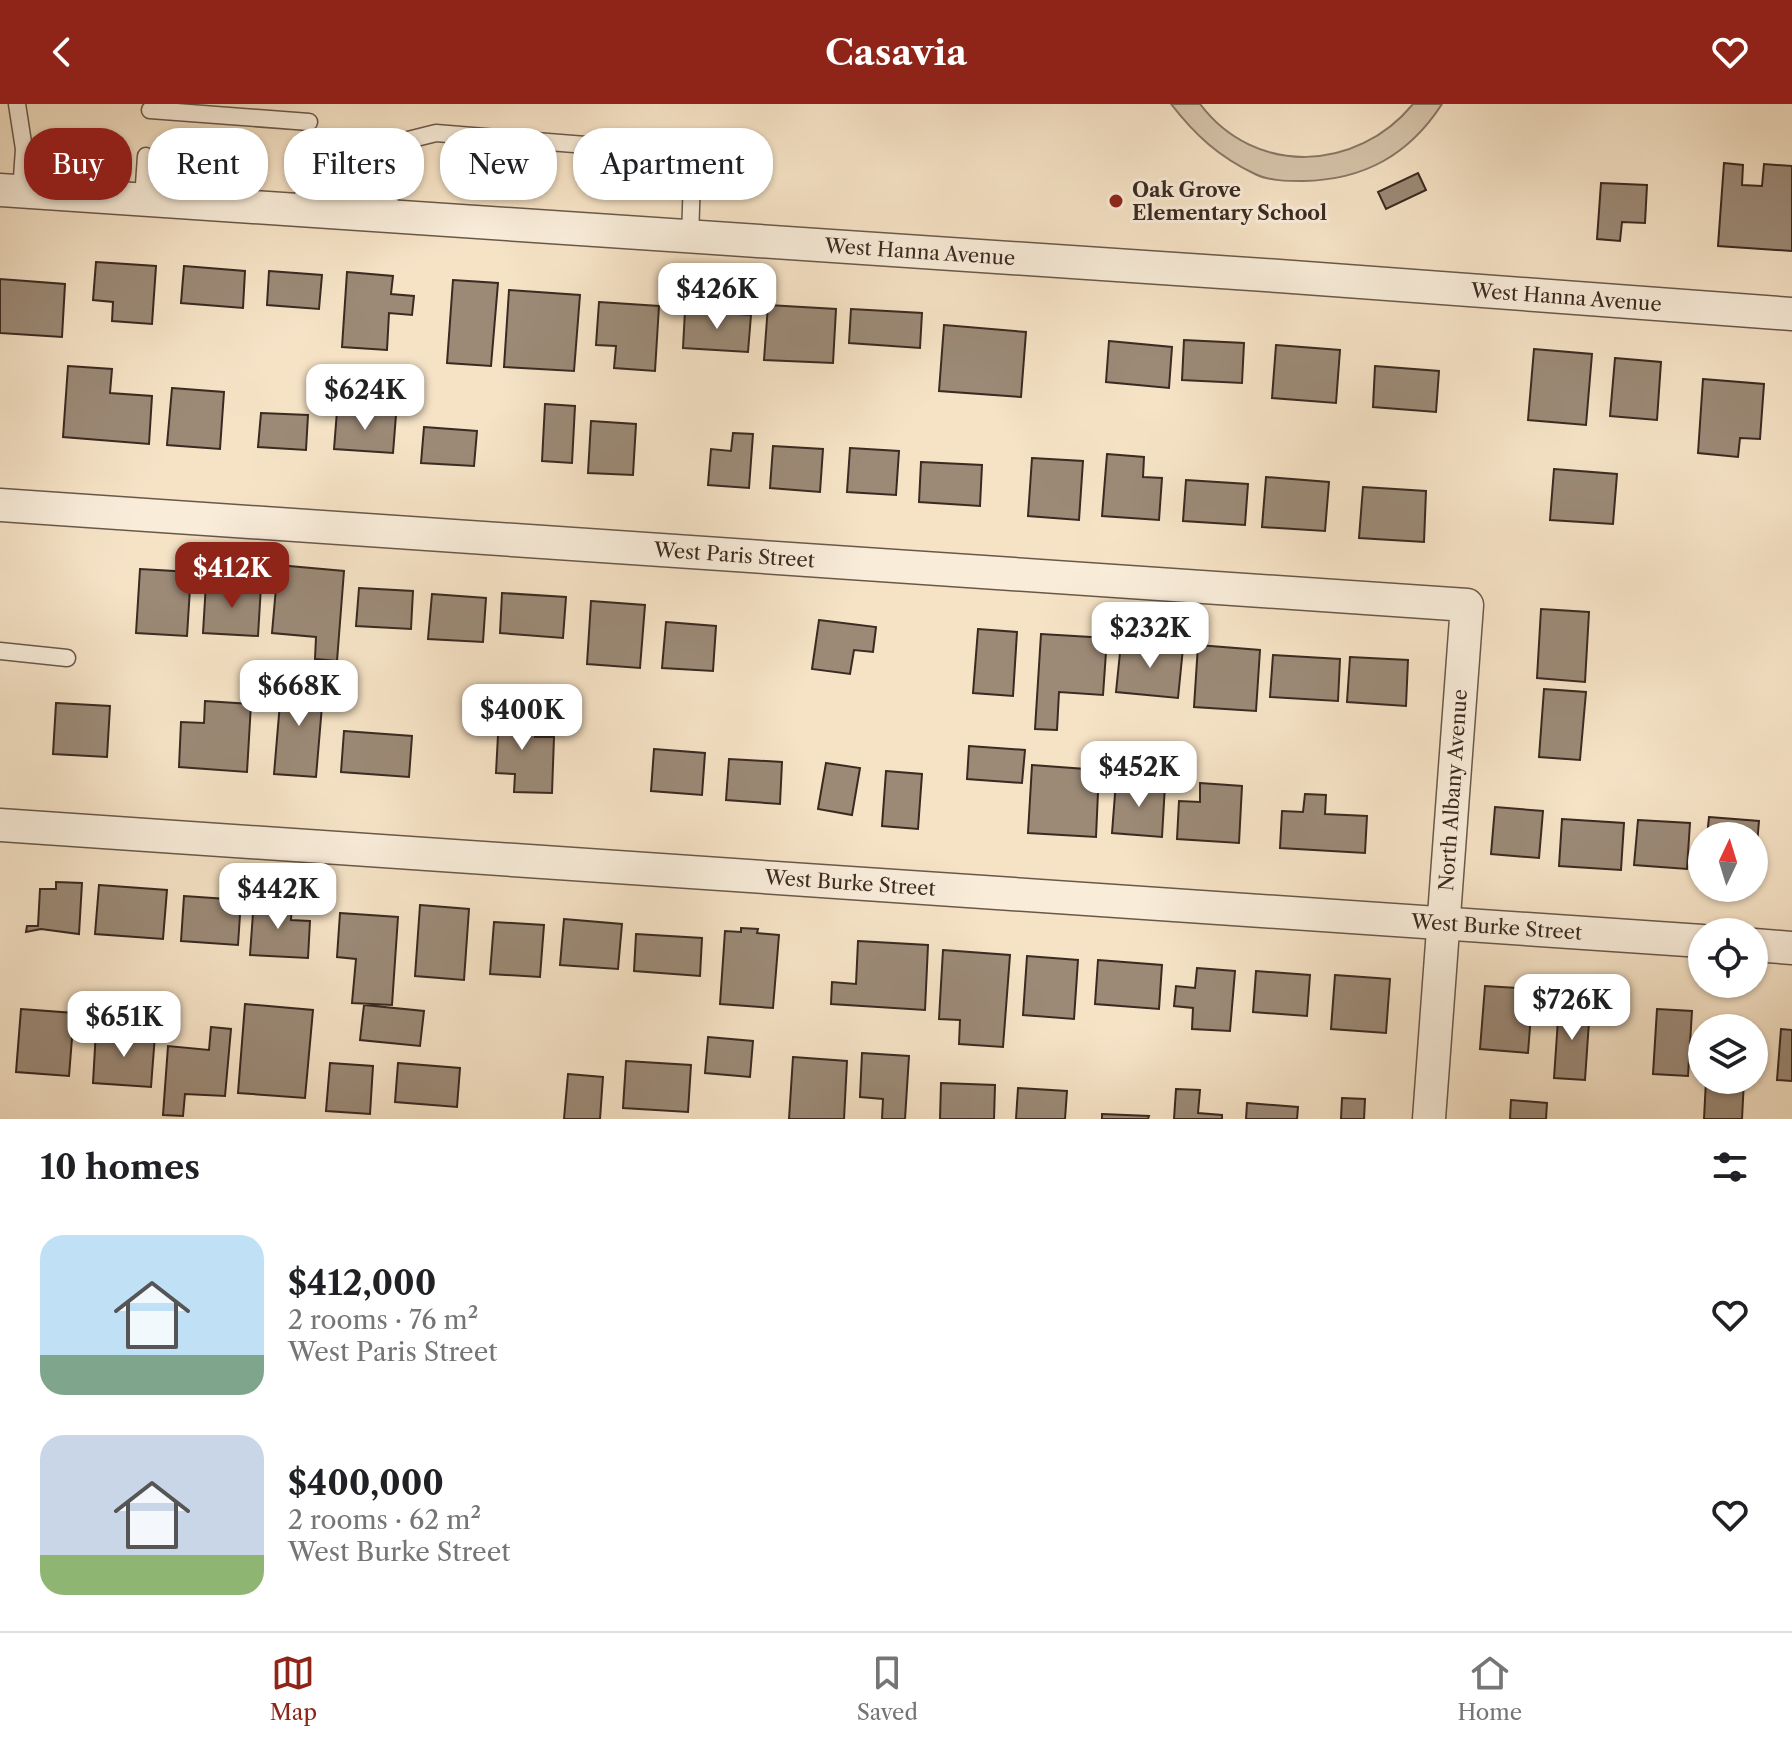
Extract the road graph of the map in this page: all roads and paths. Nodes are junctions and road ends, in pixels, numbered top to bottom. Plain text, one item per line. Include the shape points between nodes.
1 (17, 104) edge
2 (150, 110) dead end
3 (309, 122) dead end
4 (146, 156) dead end
5 (10, 191) edge
6 (143, 199) junction
7 (303, 200) edge
8 (302, 211) junction
9 (388, 217) junction
10 (690, 238) junction
11 (1792, 314) edge
12 (0, 505) edge
13 (1467, 605) joint
14 (0, 651) edge
15 (67, 658) dead end
16 (0, 825) edge
17 (1443, 924) junction
18 (1688, 940) edge
19 (1768, 946) edge
20 (1792, 948) edge
21 (1429, 1119) edge

1 - 5 lane via 24,149
2 - 3 lane
4 - 6 lane
5 - 6 street, West Hanna Avenue
6 - 8 street, West Hanna Avenue
7 - 8 lane
8 - 9 street, West Hanna Avenue
9 - 10 street, West Hanna Avenue
9 - 10 lane via 393,160 408,140 436,133 661,151 685,162 692,177
10 - 11 street, West Hanna Avenue
12 - 13 street, West Paris Street
13 - 17 street, North Albany Avenue
14 - 15 lane
16 - 17 street, West Burke Street
17 - 18 street, West Burke Street
17 - 21 street, North Albany Avenue
19 - 20 street

